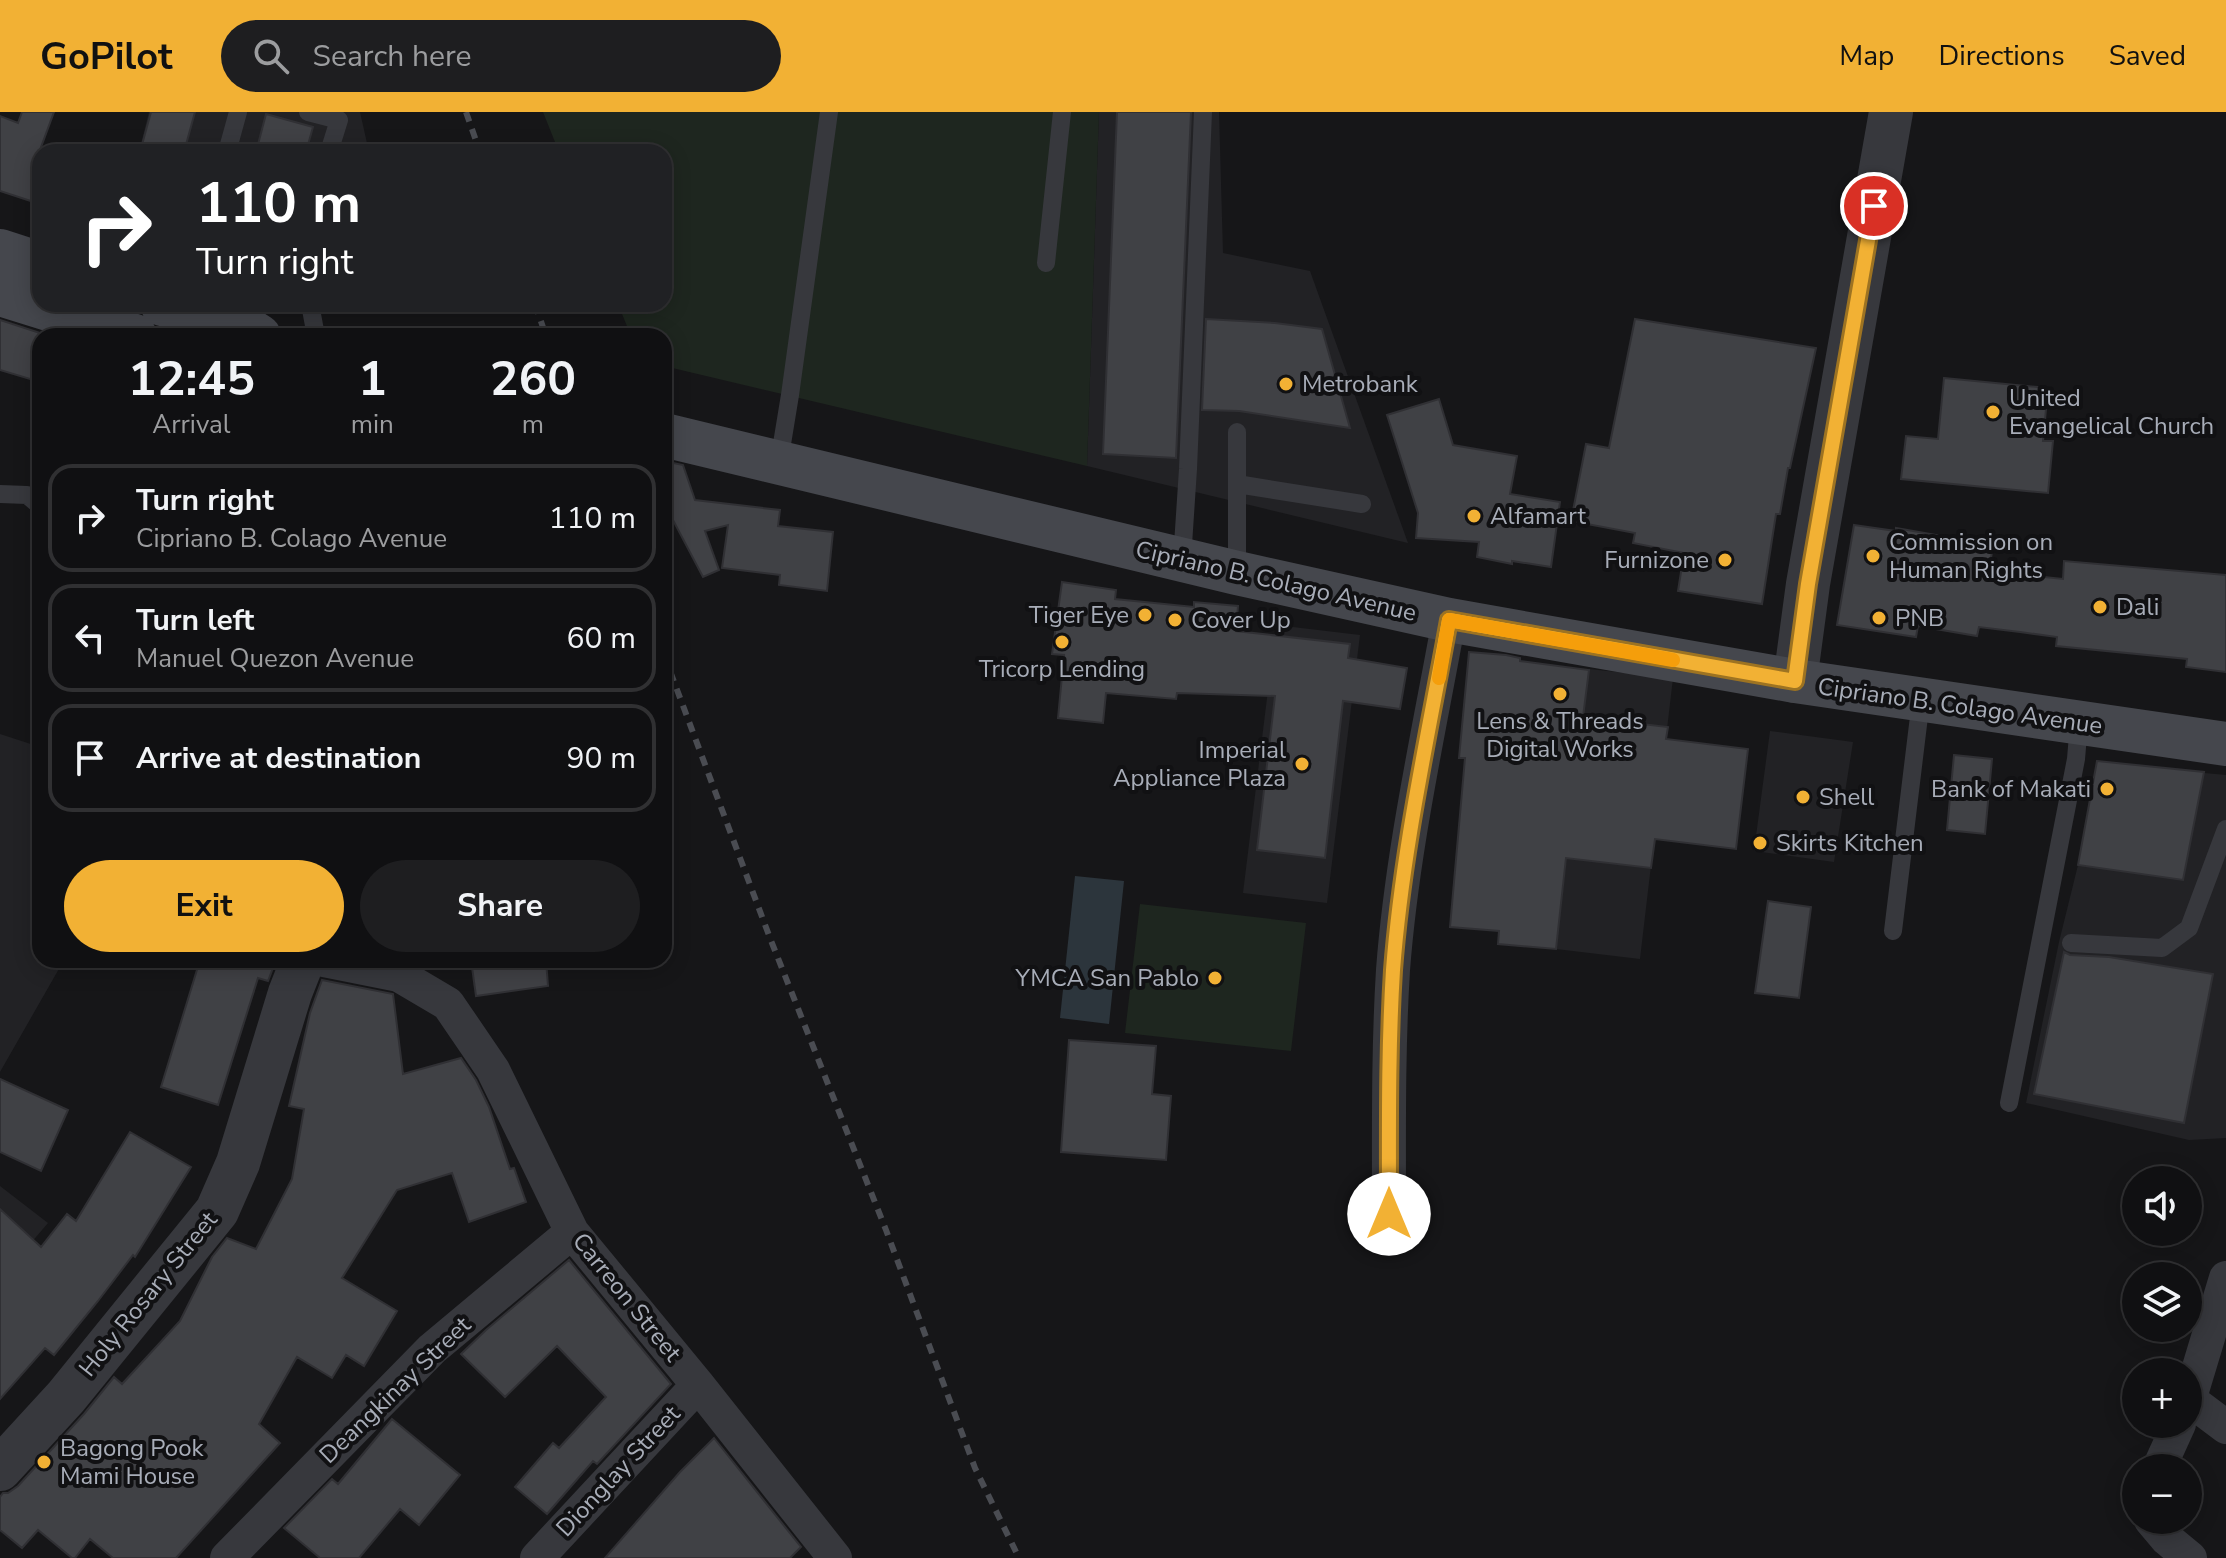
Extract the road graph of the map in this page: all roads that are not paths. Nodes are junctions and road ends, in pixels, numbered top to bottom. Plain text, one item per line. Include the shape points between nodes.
1 (238, 112) edge
2 (308, 112) edge
3 (829, 112) edge
4 (1062, 112) edge
5 (1203, 112) edge
6 (1891, 112) edge
7 (229, 144) edge
8 (332, 144) edge
9 (0, 251) edge
10 (32, 261) edge
11 (1046, 263) dead end
12 (0, 294) edge
13 (32, 300) edge
14 (105, 312) edge
15 (151, 320) edge
16 (246, 328) edge
17 (1237, 432) dead end
18 (672, 437) edge
19 (779, 462) junction
20 (1237, 484) junction
21 (0, 494) edge
22 (32, 499) edge
23 (1362, 504) dead end
24 (1182, 560) junction
25 (1237, 573) junction
26 (1449, 620) junction
27 (1795, 681) junction
28 (1921, 699) junction
29 (2079, 723) junction
30 (2226, 744) edge
31 (2226, 829) edge
32 (1893, 931) dead end
33 (2071, 943) dead end
34 (300, 968) edge
35 (364, 968) edge
36 (2009, 1103) dead end
37 (1389, 1214) dead end
38 (572, 1232) junction
39 (2226, 1278) edge
40 (2202, 1358) edge
41 (698, 1385) junction
42 (2202, 1416) edge
43 (2226, 1427) edge
44 (0, 1469) edge
45 (2163, 1534) edge
46 (227, 1558) edge
47 (537, 1558) edge
48 (835, 1558) edge
49 (2190, 1558) edge

1 - 7 lane
2 - 8 lane via 339,120
3 - 19 lane
4 - 11 lane
5 - 24 lane
6 - 27 street
9 - 10 main road
12 - 13 main road
14 - 15 main road
15 - 16 main road
17 - 20 lane
18 - 19 main road, Cipriano B. Colago Avenue
19 - 24 main road, Cipriano B. Colago Avenue
20 - 23 lane
20 - 25 lane
21 - 22 lane
24 - 25 main road, Cipriano B. Colago Avenue
25 - 26 main road, Cipriano B. Colago Avenue
26 - 27 main road, Cipriano B. Colago Avenue
26 - 37 street via 1403,876 1393,968
27 - 28 main road, Cipriano B. Colago Avenue
28 - 29 main road, Cipriano B. Colago Avenue
28 - 32 lane
29 - 30 main road, Cipriano B. Colago Avenue
29 - 36 lane
31 - 33 lane via 2189,928 2162,948
34 - 44 street, Holy Rosary Street via 238,1163 217,1211 66,1397
35 - 38 street, Carreon Street via 399,975 448,1004 493,1070
38 - 41 street, Carreon Street
38 - 46 street, Deangkinay Street via 432,1349
39 - 40 street
41 - 47 street, Dionglay Street
41 - 48 street, Carreon Street
42 - 43 street
45 - 49 street

